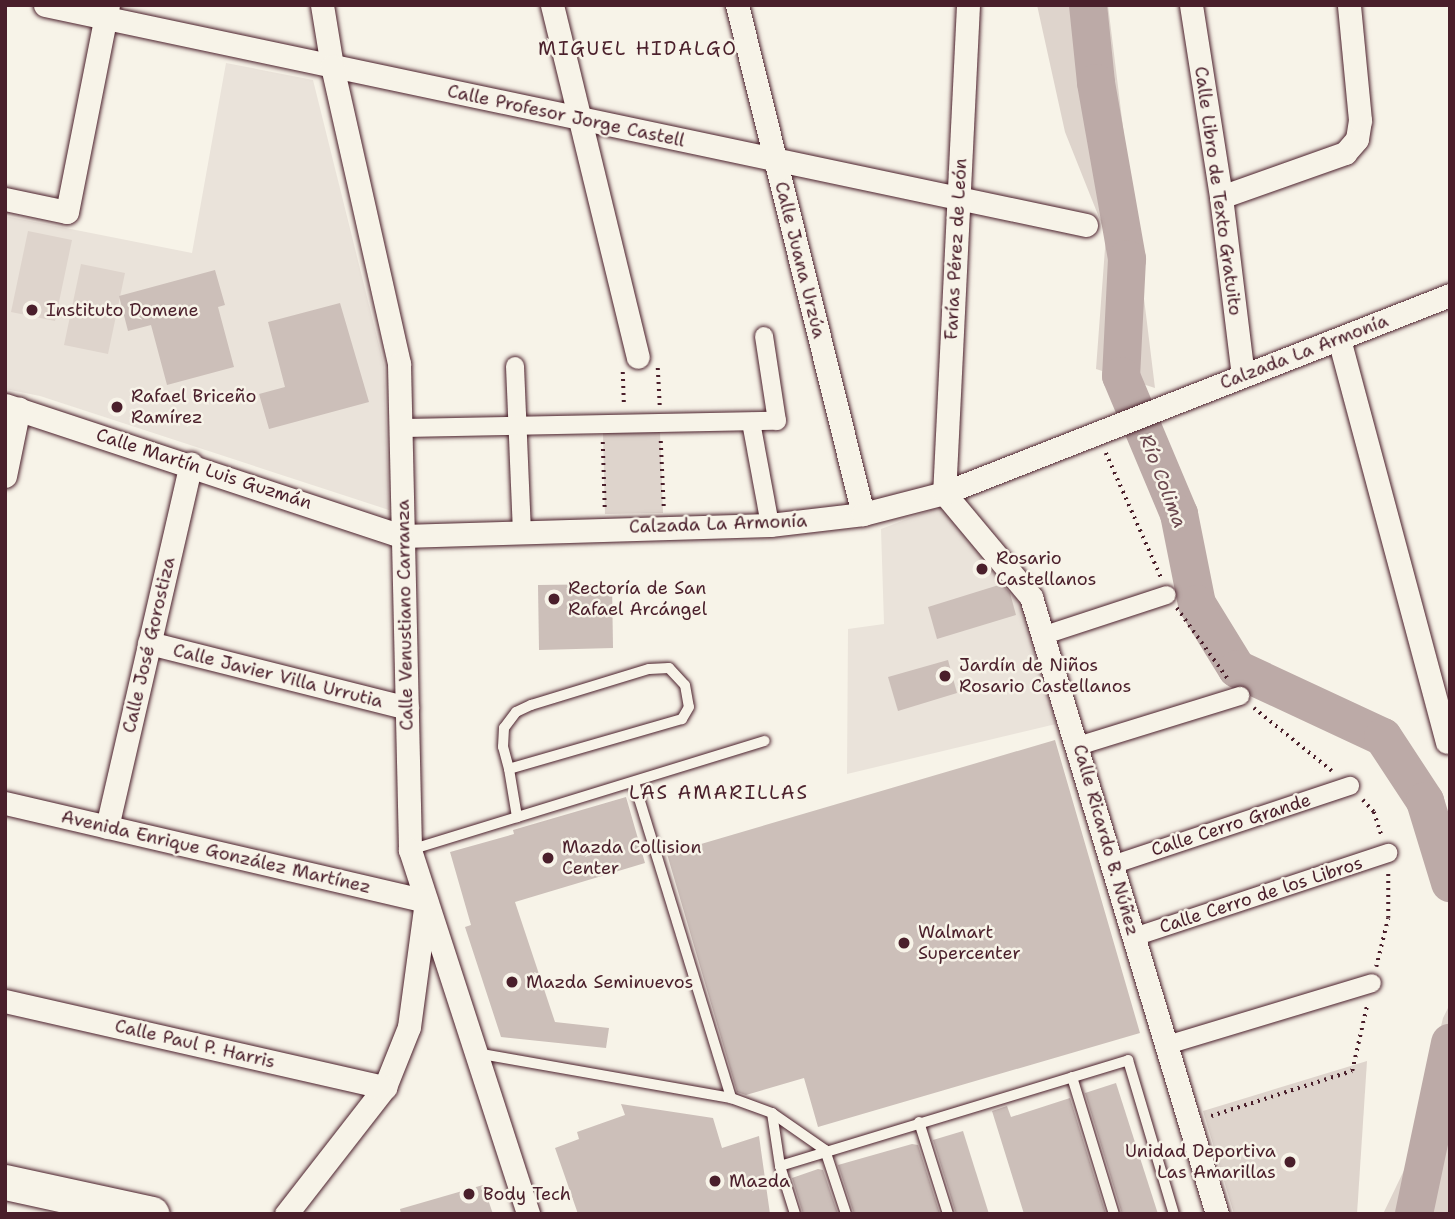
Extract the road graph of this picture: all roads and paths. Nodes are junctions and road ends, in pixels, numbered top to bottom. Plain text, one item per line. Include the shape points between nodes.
1 (45, 5) edge
2 (322, 5) edge
3 (552, 5) edge
4 (737, 5) edge
5 (968, 5) edge
6 (1191, 5) edge
7 (1349, 5) edge
8 (106, 12) edge
9 (331, 66) junction
10 (579, 119) junction
11 (775, 161) junction
12 (1221, 197) junction
13 (958, 198) junction
14 (5, 200) edge
15 (1086, 225) dead end
16 (1450, 295) edge
17 (764, 336) dead end
18 (1339, 339) junction
19 (638, 357) dead end
20 (515, 366) dead end
21 (1243, 376) junction
22 (12, 407) edge
23 (751, 422) junction
24 (602, 424) junction
25 (518, 426) junction
26 (401, 428) junction
27 (1100, 431) junction
28 (191, 464) junction
29 (5, 476) edge
30 (944, 493) junction
31 (863, 514) junction
32 (770, 526) junction
33 (605, 528) junction
34 (522, 531) junction
35 (402, 536) junction
36 (1167, 595) junction
37 (1045, 635) junction
38 (149, 643) junction
39 (1240, 696) junction
40 (407, 708) junction
41 (765, 741) dead end
42 (1447, 742) dead end
43 (1078, 747) junction
44 (509, 769) junction
45 (634, 782) junction
46 (1350, 786) junction
47 (5, 803) edge
48 (517, 817) junction
49 (107, 827) junction
50 (410, 850) junction
51 (1388, 853) junction
52 (1112, 865) junction
53 (426, 901) junction
54 (1134, 937) junction
55 (1373, 983) junction
56 (5, 1001) edge
57 (1167, 1045) junction
58 (475, 1053) junction
59 (1072, 1077) junction
60 (385, 1087) junction
61 (731, 1098) junction
62 (772, 1113) junction
63 (919, 1122) junction
64 (1190, 1122) junction
65 (825, 1150) junction
66 (780, 1166) junction
67 (5, 1182) edge
68 (152, 1214) edge
69 (286, 1214) edge
70 (528, 1214) edge
71 (795, 1214) edge
72 (846, 1214) edge
73 (948, 1214) edge
74 (1114, 1214) edge
75 (1174, 1214) edge
76 (1217, 1214) edge

1 - 8 street, Calle Profesor Jorge Castell
2 - 9 street, Calle Venustiano Carranza
3 - 10 street
4 - 11 street, Calle Juana Urzúa
5 - 13 street, Farías Pérez de León
6 - 12 street, Calle Libro de Texto Gratuito
7 - 12 street via 1360,120 1357,139 1345,153
8 - 9 street, Calle Profesor Jorge Castell
8 - 14 street via 66,212
9 - 10 street, Calle Profesor Jorge Castell
9 - 26 street, Calle Venustiano Carranza via 399,364
10 - 11 street, Calle Profesor Jorge Castell
10 - 19 street
11 - 13 street, Calle Profesor Jorge Castell
11 - 31 street, Calle Juana Urzúa
12 - 21 street, Calle Libro de Texto Gratuito
13 - 15 street, Calle Profesor Jorge Castell
13 - 30 street, Farías Pérez de León
16 - 18 street, Calzada La Armonía
17 - 23 street via 777,421
18 - 21 street, Calzada La Armonía
18 - 42 street
20 - 25 street
21 - 27 street, Calzada La Armonía
22 - 28 street, Calle Martín Luis Guzmán
22 - 29 street
23 - 24 street
23 - 32 street
24 - 25 street
24 - 33 path
25 - 26 street
25 - 34 street
26 - 35 street, Calle Venustiano Carranza
27 - 30 street, Calzada La Armonía
27 - 36 path via 1153,551
28 - 35 street, Calle Martín Luis Guzmán
28 - 38 street, Calle José Gorostiza
30 - 31 street, Calzada La Armonía
30 - 37 street, Calle Ricardo B. Núñez via 1031,597
31 - 32 street, Calzada La Armonía
32 - 33 street, Calzada La Armonía
33 - 34 street, Calzada La Armonía
34 - 35 street, Calzada La Armonía
35 - 40 street, Calle Venustiano Carranza
36 - 37 street
36 - 39 path
37 - 43 street, Calle Ricardo B. Núñez
38 - 40 street, Calle Javier Villa Urrutia
38 - 49 street, Calle José Gorostiza
39 - 43 street
39 - 46 path
40 - 50 street, Calle Venustiano Carranza
41 - 45 lane
43 - 52 street, Calle Ricardo B. Núñez
44 - 44 lane via 503,728 516,712 649,669 669,668 685,685 690,707 681,719
44 - 48 lane
45 - 48 lane
45 - 61 lane
46 - 51 path via 1374,812
46 - 52 street, Calle Cerro Grande
47 - 49 street, Avenida Enrique González Martínez
48 - 50 lane
49 - 53 street, Avenida Enrique González Martínez
50 - 53 street, Calle Venustiano Carranza
51 - 54 street, Calle Cerro de los Libros
51 - 55 path via 1388,918
52 - 54 street, Calle Ricardo B. Núñez
53 - 58 street, Calle Venustiano Carranza
53 - 60 street via 409,1027
54 - 57 street, Calle Ricardo B. Núñez
55 - 57 street
55 - 64 path via 1352,1071
56 - 60 street, Calle Paul P. Harris
57 - 64 street, Calle Ricardo B. Núñez
58 - 61 lane
58 - 70 street, Calle Venustiano Carranza
59 - 63 lane
59 - 74 lane
59 - 75 lane via 1128,1060
60 - 69 street
61 - 62 lane
62 - 65 lane
62 - 66 lane
63 - 65 lane
63 - 73 lane
64 - 76 street, Calle Ricardo B. Núñez
65 - 66 lane
65 - 72 lane
66 - 71 lane
67 - 68 main road

